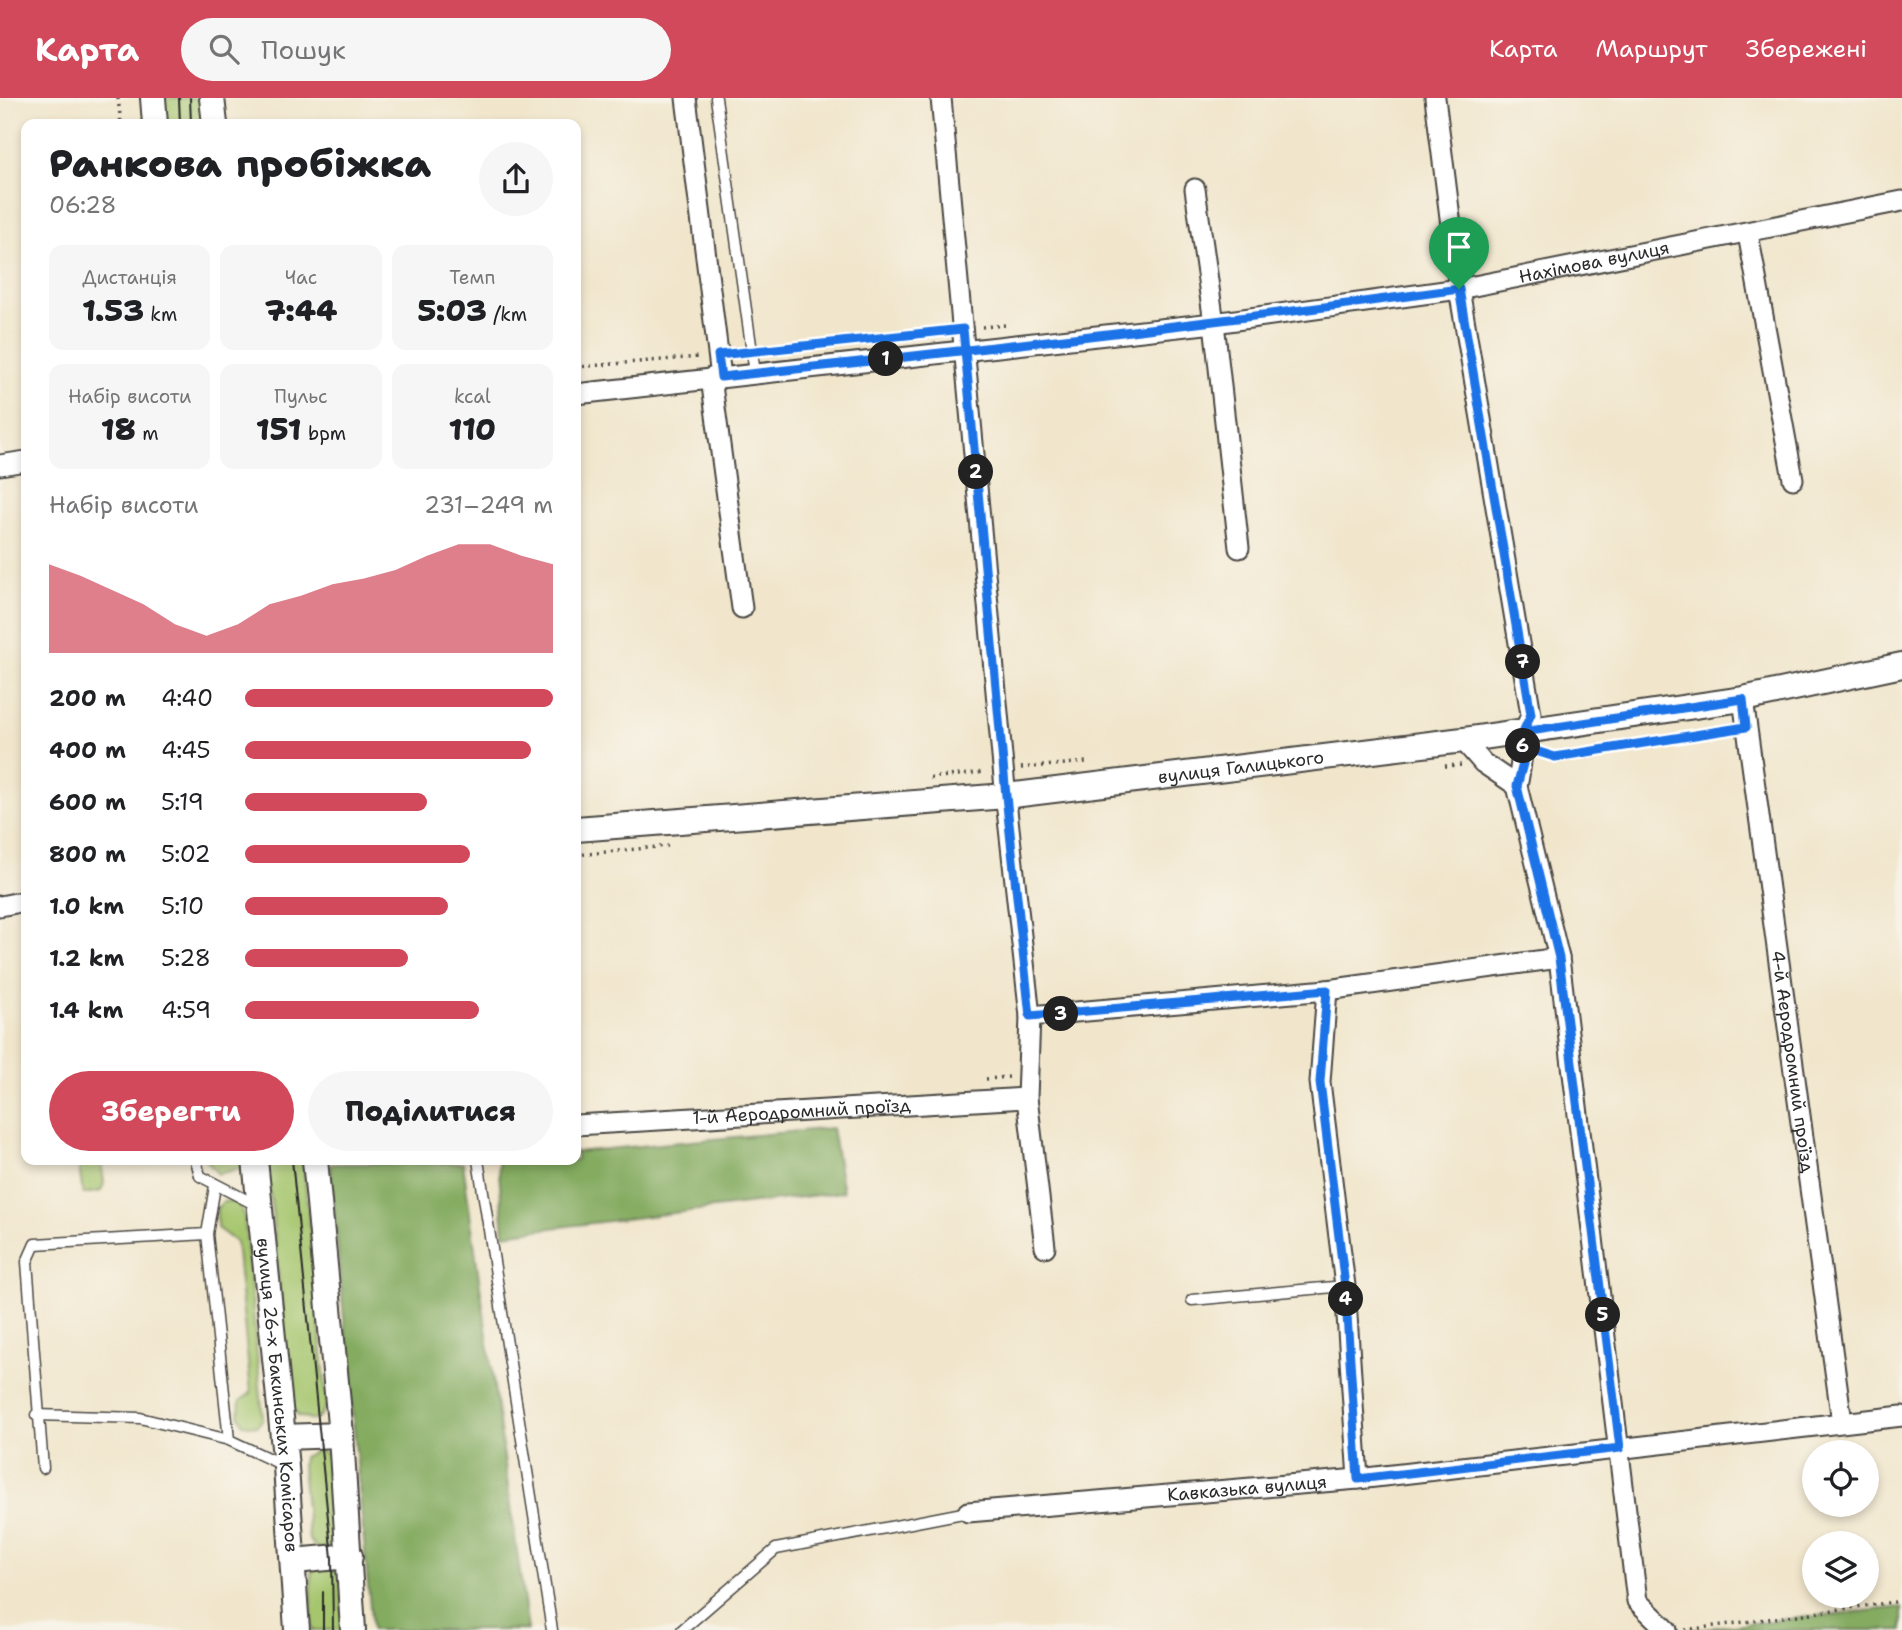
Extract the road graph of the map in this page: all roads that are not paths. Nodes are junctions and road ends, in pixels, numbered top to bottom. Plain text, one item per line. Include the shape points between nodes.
1 (153, 98) edge
2 (212, 98) edge
3 (686, 98) edge
4 (716, 98) edge
5 (941, 98) edge
6 (1435, 98) edge
7 (155, 119) edge
8 (214, 119) edge
9 (1195, 189) dead end
10 (1902, 201) edge
11 (1748, 234) junction
12 (1459, 289) junction
13 (1214, 323) junction
14 (965, 350) junction
15 (755, 373) junction
16 (716, 378) junction
17 (581, 393) edge
18 (21, 462) edge
19 (0, 465) edge
20 (1793, 479) dead end
21 (1239, 548) dead end
22 (741, 608) dead end
23 (1902, 666) edge
24 (1743, 699) junction
25 (1463, 740) junction
26 (1523, 740) junction
27 (1517, 786) junction
28 (1006, 796) junction
29 (581, 829) edge
30 (21, 902) edge
31 (0, 906) edge
32 (1559, 958) junction
33 (1327, 990) junction
34 (1030, 1016) junction
35 (1027, 1098) junction
36 (581, 1125) edge
37 (197, 1165) edge
38 (255, 1165) edge
39 (315, 1165) edge
40 (479, 1165) edge
41 (215, 1186) junction
42 (259, 1207) junction
43 (207, 1234) junction
44 (1045, 1247) dead end
45 (1345, 1286) junction
46 (1192, 1300) dead end
47 (36, 1415) junction
48 (1902, 1416) edge
49 (1842, 1422) junction
50 (341, 1435) junction
51 (283, 1437) junction
52 (229, 1440) junction
53 (1620, 1448) junction
54 (286, 1467) junction
55 (43, 1468) dead end
56 (1358, 1479) junction
57 (968, 1512) joint
58 (350, 1556) junction
59 (294, 1561) junction
60 (297, 1630) edge
61 (353, 1630) edge
62 (552, 1630) edge
63 (682, 1630) edge
64 (1667, 1630) edge

1 - 7 street
2 - 8 street
3 - 16 street via 718,355
4 - 15 lane
5 - 14 street
6 - 12 street
9 - 13 street
10 - 11 street, Нахімова вулиця
11 - 12 street, Нахімова вулиця
11 - 20 street
12 - 13 street, Нахімова вулиця
12 - 26 street via 1531,714
13 - 14 street, Нахімова вулиця
13 - 21 street
14 - 15 street, Нахімова вулиця
14 - 28 street
15 - 16 street, Нахімова вулиця
16 - 17 street, Нахімова вулиця
16 - 22 street
18 - 19 street
23 - 24 street, вулиця Галицького
24 - 26 street, вулиця Галицького
24 - 49 street, 4-й Аеродромний проїзд
25 - 26 street, вулиця Галицького
25 - 27 street via 1483,763
25 - 28 street, вулиця Галицького
26 - 27 street
27 - 32 street
28 - 29 street, вулиця Галицького
28 - 34 street
30 - 31 street
32 - 33 street
32 - 53 street
33 - 34 street
33 - 45 street via 1320,1082
34 - 35 street
35 - 36 street, 1-й Аеродромний проїзд
35 - 44 street
37 - 41 lane via 200,1176
38 - 42 street, вулиця 26-х Бакинських Комісаров
39 - 50 street
40 - 62 lane
41 - 42 lane
41 - 43 lane
42 - 51 street, вулиця 26-х Бакинських Комісаров
43 - 47 lane via 35,1244 27,1262
43 - 52 lane
45 - 46 lane
45 - 56 street
47 - 52 lane via 140,1418
47 - 55 lane
48 - 49 street, Кавказька вулиця
49 - 53 street, Кавказька вулиця
50 - 51 street
50 - 58 street
51 - 54 street, вулиця 26-х Бакинських Комісаров
52 - 54 lane
53 - 56 street, Кавказька вулиця
53 - 64 street via 1637,1601
54 - 59 street, вулиця 26-х Бакинських Комісаров
56 - 57 street, Кавказька вулиця
57 - 63 lane via 776,1549
58 - 59 street
58 - 61 street
59 - 60 street, вулиця 26-х Бакинських Комісаров

